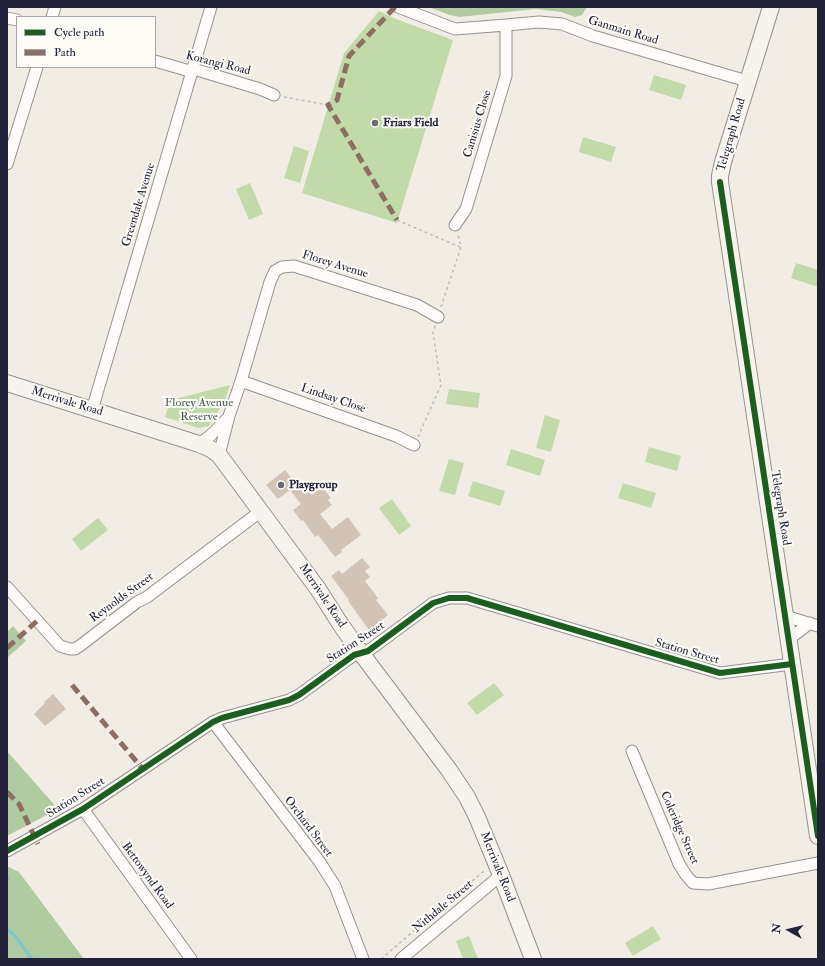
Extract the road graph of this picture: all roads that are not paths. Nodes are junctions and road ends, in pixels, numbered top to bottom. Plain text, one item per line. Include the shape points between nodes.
1 (211, 7) edge
2 (398, 7) edge
3 (771, 7) edge
4 (506, 25) junction
5 (156, 61) edge
6 (37, 68) edge
7 (193, 70) junction
8 (747, 81) junction
9 (274, 95) road end
10 (7, 164) edge
11 (455, 225) road end
12 (438, 317) road end
13 (241, 381) junction
14 (7, 383) edge
15 (92, 410) junction
16 (229, 416) junction
17 (199, 444) junction
18 (414, 445) road end
19 (219, 455) junction
20 (261, 511) junction
21 (7, 587) edge
22 (785, 616) junction
23 (814, 624) edge
24 (789, 639) junction
25 (361, 653) junction
26 (792, 664) junction
27 (212, 722) junction
28 (632, 752) dead end
29 (83, 809) junction
30 (818, 836) edge
31 (7, 851) edge
32 (818, 863) edge
33 (501, 875) junction
34 (191, 959) edge
35 (363, 959) edge
36 (402, 959) edge
37 (533, 959) edge

1 - 7 street, Greendale Avenue
2 - 4 street, Ganmain Road via 455,29
3 - 8 main road, Telegraph Road
4 - 8 street, Ganmain Road via 539,22 562,24 593,36
4 - 11 street, Canisius Close via 506,76 466,209
5 - 7 street, Korangi Road
6 - 10 street
7 - 9 street, Korangi Road
7 - 15 street, Greendale Avenue
8 - 22 main road, Telegraph Road via 723,162 720,182
12 - 13 street, Florey Avenue via 417,305 294,266 282,267 275,271 270,282
13 - 16 street, Florey Avenue
13 - 18 street, Lindsay Close via 396,436
14 - 15 main road, Merrivale Road
15 - 17 main road, Merrivale Road
16 - 17 street, Florey Avenue
16 - 19 street, Florey Avenue
17 - 19 main road, Merrivale Road
19 - 20 main road, Merrivale Road
20 - 21 street, Reynolds Street via 75,649 60,646
20 - 25 main road, Merrivale Road via 318,588
22 - 23 street
22 - 24 main road, Telegraph Road
23 - 24 street
24 - 26 main road, Telegraph Road
25 - 26 street, Station Street via 368,651 433,603 458,597 720,673
25 - 27 street, Station Street via 289,700
25 - 33 main road, Merrivale Road via 467,797
26 - 30 main road, Telegraph Road
27 - 29 street, Station Street
27 - 35 street, Orchard Street via 319,861 343,906
28 - 32 street, Coleridge Street via 679,864 693,883 708,884
29 - 31 street, Station Street
29 - 34 street, Bettowynd Road
33 - 36 street, Nithdale Street
33 - 37 main road, Merrivale Road

